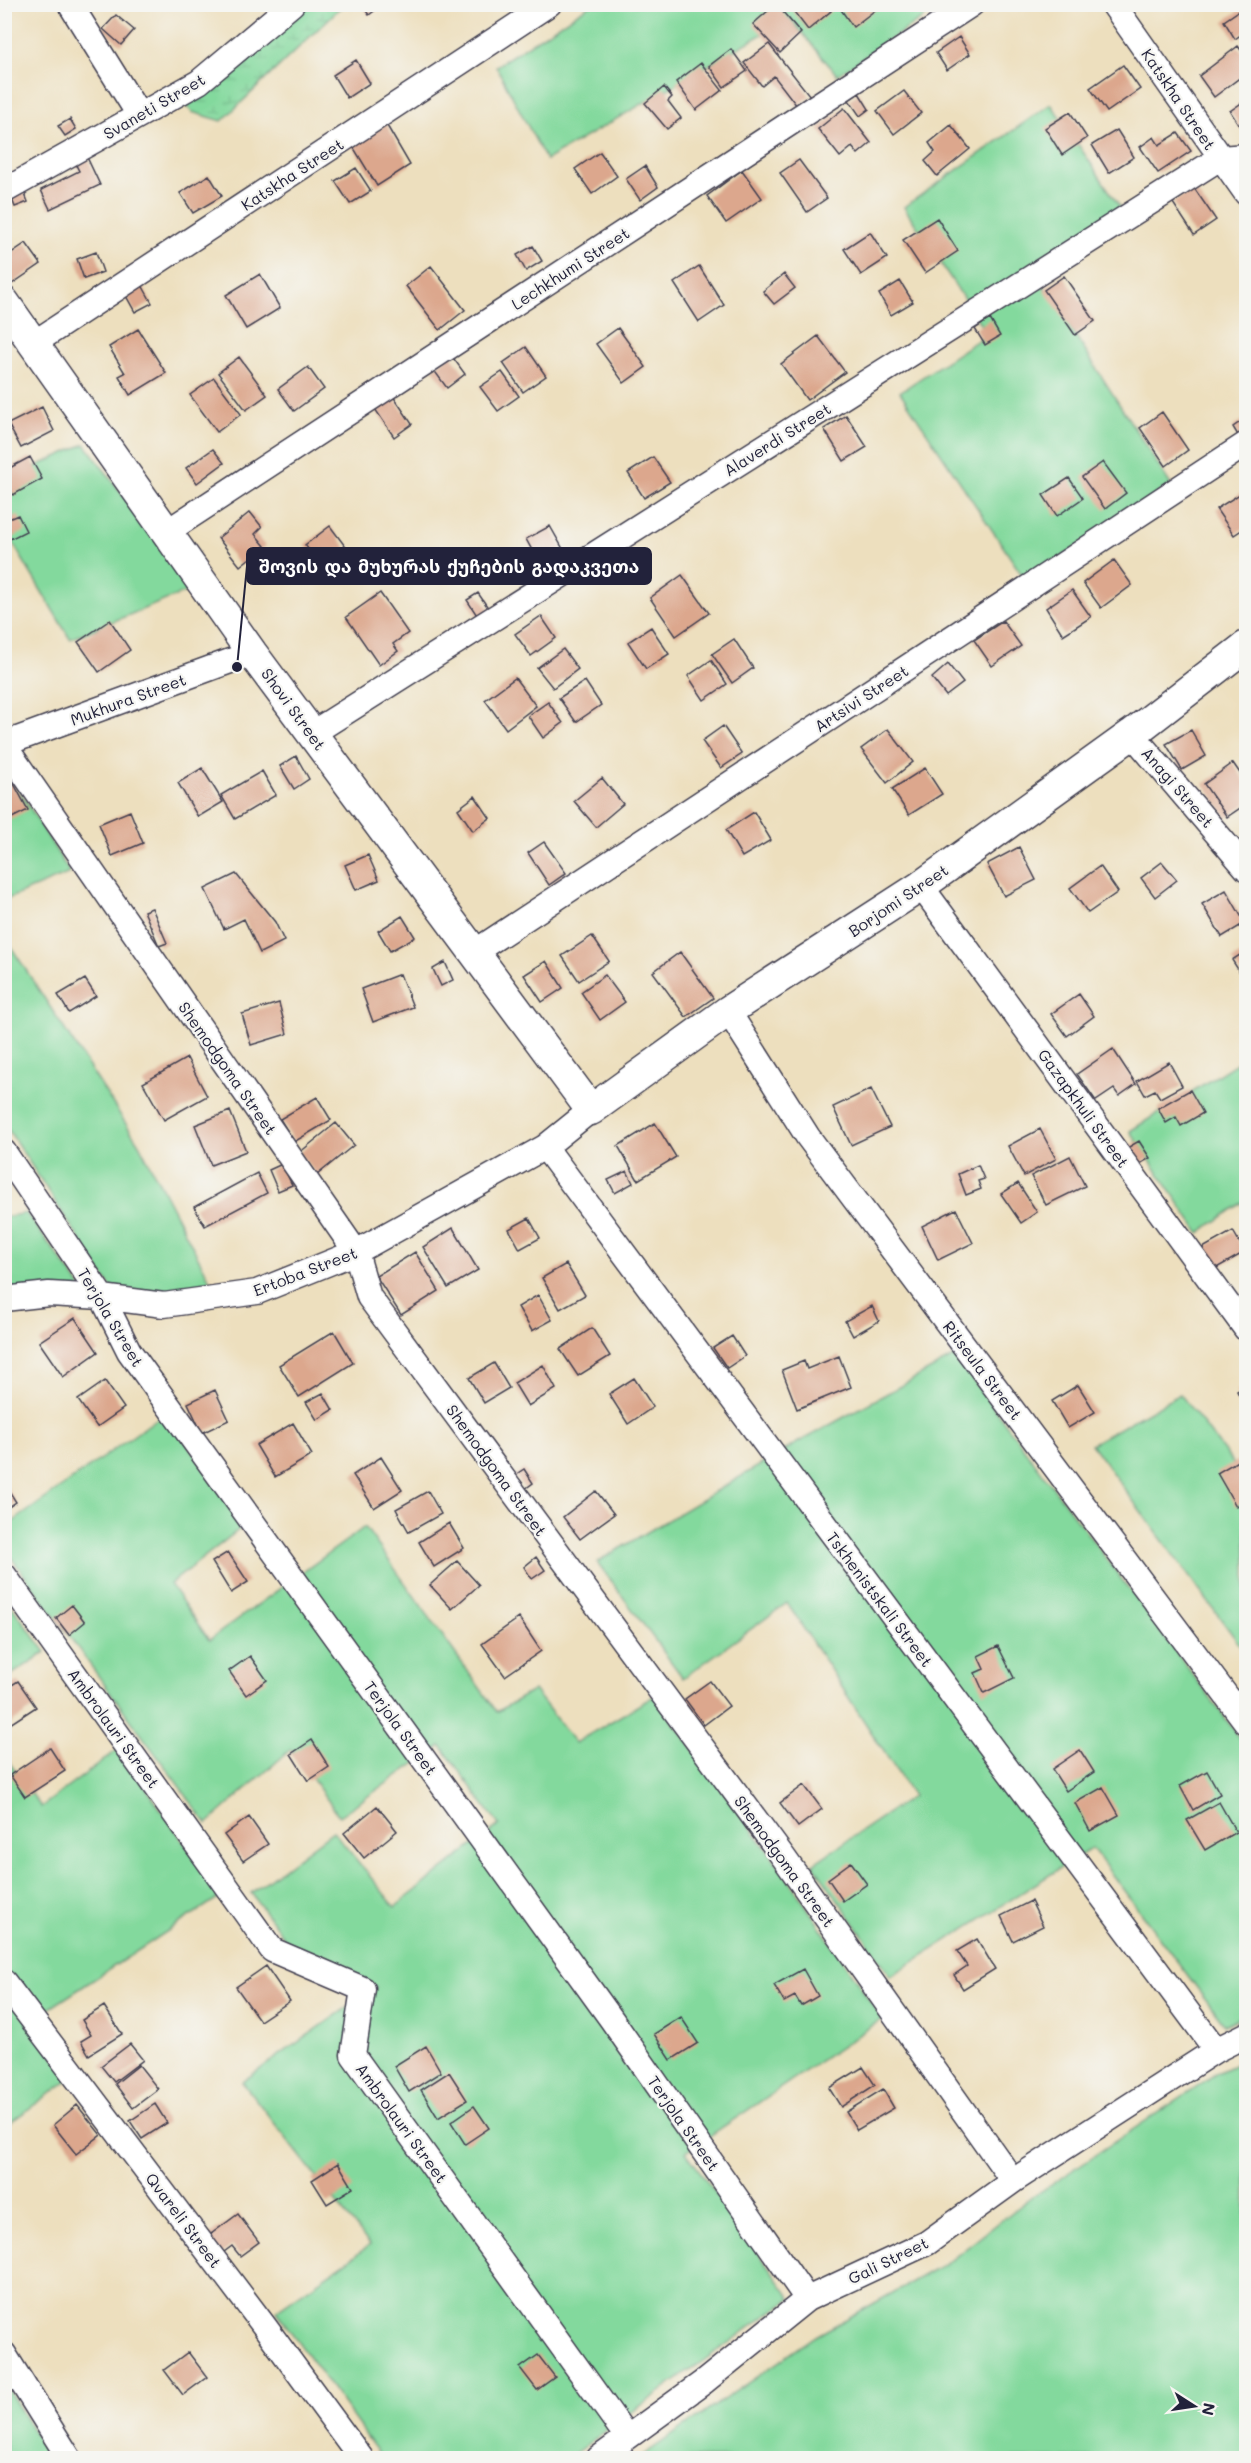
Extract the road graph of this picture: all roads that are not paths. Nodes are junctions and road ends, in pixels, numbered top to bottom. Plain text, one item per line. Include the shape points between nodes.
1 (70, 4) edge
2 (292, 4) edge
3 (549, 4) edge
4 (972, 4) edge
5 (1120, 8) edge
6 (139, 115) junction
7 (1246, 156) edge
8 (1220, 158) junction
9 (4, 191) edge
10 (1246, 193) edge
11 (4, 302) edge
12 (34, 343) junction
13 (1246, 444) edge
14 (168, 531) junction
15 (1246, 646) edge
16 (252, 653) junction
17 (311, 734) junction
18 (1132, 734) junction
19 (4, 745) edge
20 (1246, 868) edge
21 (921, 886) junction
22 (476, 951) junction
23 (728, 1011) junction
24 (591, 1110) junction
25 (545, 1147) junction
26 (4, 1152) edge
27 (356, 1252) junction
28 (102, 1297) junction
29 (4, 1299) edge
30 (1246, 1329) edge
31 (4, 1575) edge
32 (1246, 1722) edge
33 (4, 1982) edge
34 (1246, 2035) edge
35 (1216, 2050) junction
36 (1013, 2181) junction
37 (807, 2299) junction
38 (4, 2355) edge
39 (627, 2437) junction
40 (69, 2458) edge
41 (361, 2458) edge
42 (599, 2458) edge

1 - 6 street
2 - 6 street, Svaneti Street via 199,82
3 - 12 street, Katskha Street
4 - 14 street, Lechkhumi Street
5 - 8 street, Katskha Street
6 - 9 street, Svaneti Street
7 - 8 street, Alaverdi Street
8 - 10 street, Katskha Street
8 - 17 street, Alaverdi Street
11 - 12 street, Shovi Street
12 - 14 street, Shovi Street
13 - 22 street, Artsivi Street
14 - 16 street, Shovi Street
15 - 18 street, Borjomi Street
16 - 17 street, Shovi Street
16 - 19 street, Mukhura Street
17 - 22 street, Shovi Street
18 - 20 street, Anagi Street
18 - 21 street, Borjomi Street
19 - 27 street, Shemodgoma Street
21 - 23 street, Borjomi Street
21 - 30 street, Gazapkhuli Street
22 - 24 street, Shovi Street
23 - 24 street, Borjomi Street
23 - 32 street, Ritseula Street via 808,1137
24 - 25 street, Borjomi Street
25 - 27 street, Ertoba Street
25 - 35 street, Tskhenistskali Street
26 - 28 street, Terjola Street
27 - 28 street, Ertoba Street via 257,1292 164,1305
27 - 36 street, Shemodgoma Street via 369,1297 784,1858
28 - 29 street, Ertoba Street via 49,1294
28 - 37 street, Terjola Street via 129,1351 612,2020
31 - 39 street, Ambrolauri Street via 272,1950 363,1989 353,2055
33 - 41 street, Qvareli Street
34 - 35 street, Gali Street
35 - 36 street, Gali Street
36 - 37 street, Gali Street via 927,2243
37 - 39 street, Gali Street via 705,2381
38 - 40 street
39 - 42 street, Gali Street

